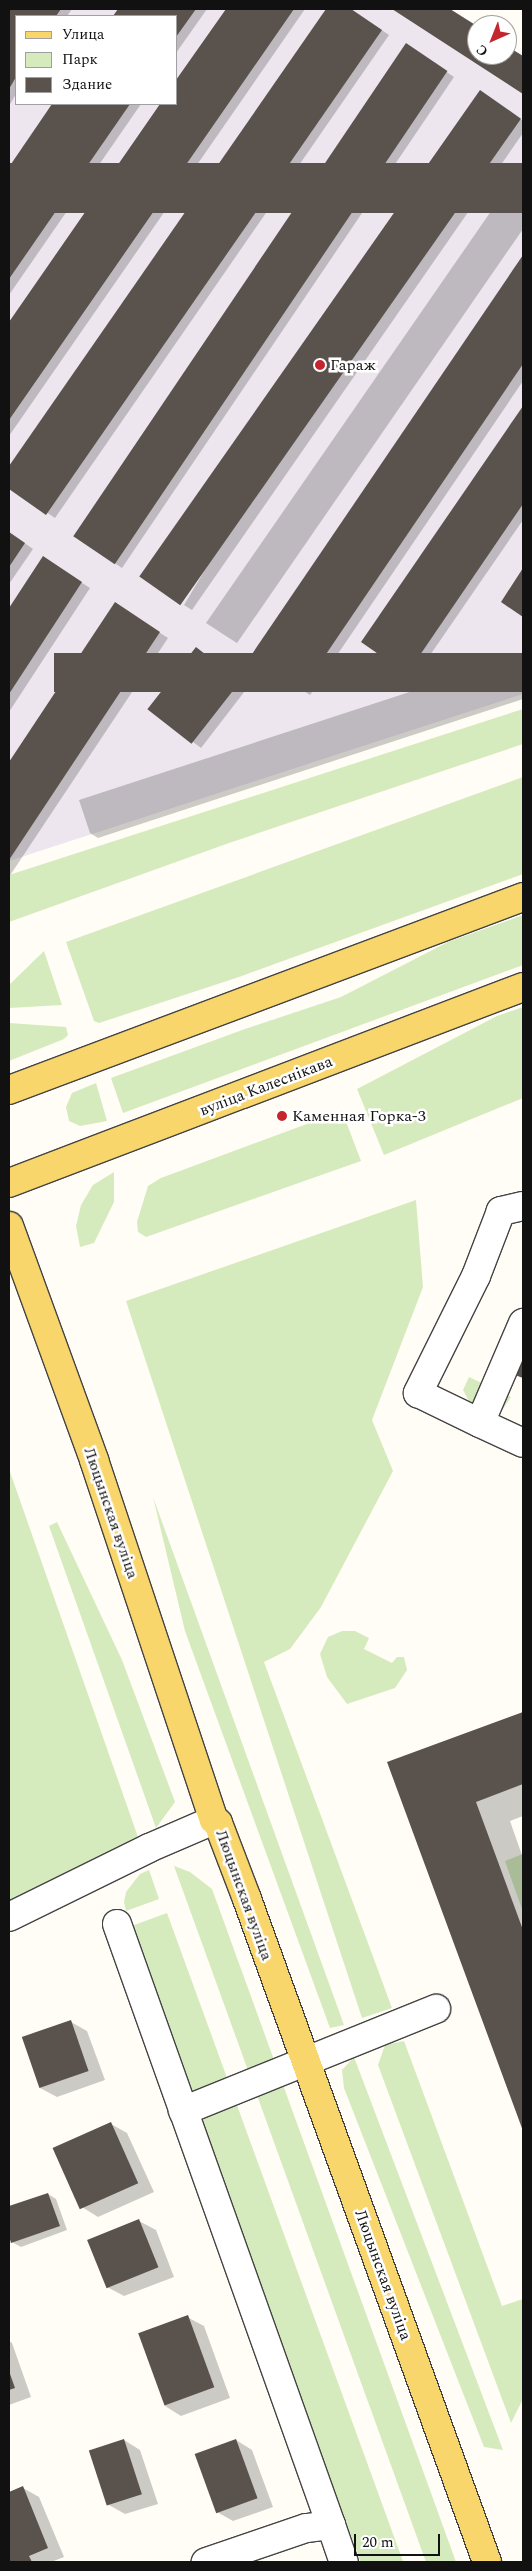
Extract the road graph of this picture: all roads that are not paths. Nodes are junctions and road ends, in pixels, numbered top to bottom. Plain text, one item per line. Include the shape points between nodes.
1 (523, 897) edge
2 (523, 987) edge
3 (9, 1090) edge
4 (9, 1183) edge
5 (523, 1206) edge
6 (9, 1226) edge
7 (523, 1323) edge
8 (480, 1423) junction
9 (523, 1442) edge
10 (214, 1820) junction
11 (9, 1917) edge
12 (117, 1924) dead end
13 (436, 2010) dead end
14 (306, 2063) junction
15 (183, 2111) junction
16 (331, 2525) junction
17 (206, 2562) edge
18 (344, 2562) edge
19 (487, 2562) edge

1 - 3 main road
2 - 4 main road, вуліца Калеснікава
5 - 8 street via 501,1211 476,1276 418,1393
6 - 10 main road, Люцынская вуліца via 94,1460
7 - 8 street
8 - 9 street
10 - 11 street
10 - 14 main road, Люцынская вуліца via 218,1823 244,1891
12 - 15 street
13 - 14 street
14 - 15 street
14 - 19 main road, Люцынская вуліца
15 - 16 street
16 - 17 street via 306,2528
16 - 18 street

